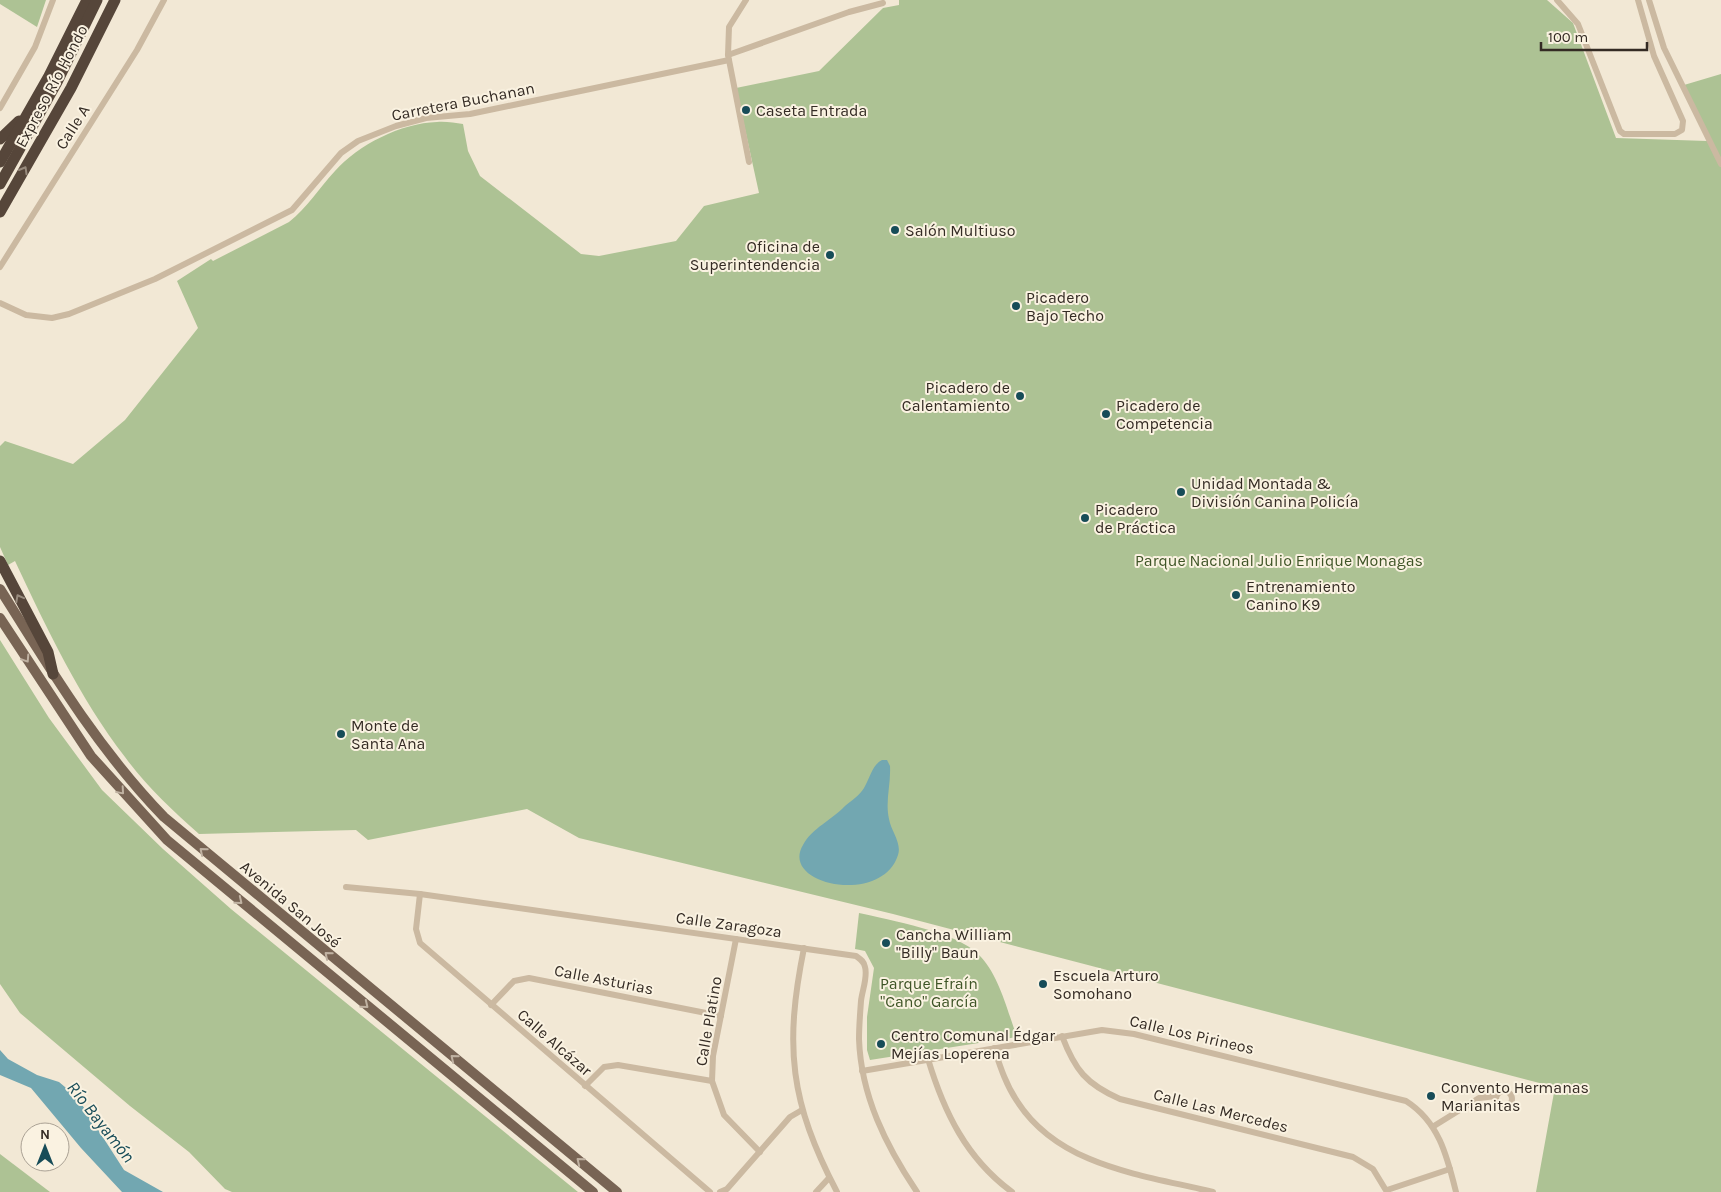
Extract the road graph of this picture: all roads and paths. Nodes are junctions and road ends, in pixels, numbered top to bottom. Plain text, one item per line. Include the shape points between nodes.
1 (53, 0) edge
2 (87, 0) edge
3 (97, 0) edge
4 (115, 0) edge
5 (121, 0) edge
6 (164, 0) edge
7 (746, 0) edge
8 (1557, 0) edge
9 (1638, 0) edge
10 (1649, 0) edge
11 (883, 3) dead end
12 (107, 16) junction
13 (728, 57) junction
14 (0, 108) edge
15 (29, 111) junction
16 (0, 139) edge
17 (0, 162) edge
18 (749, 162) dead end
19 (1721, 164) edge
20 (0, 184) edge
21 (0, 212) edge
22 (0, 267) edge
23 (0, 303) edge
24 (0, 561) edge
25 (0, 589) edge
26 (0, 618) edge
27 (53, 674) junction
28 (346, 887) dead end
29 (420, 894) junction
30 (736, 939) junction
31 (804, 948) junction
32 (491, 1005) junction
33 (721, 1016) junction
34 (1062, 1036) junction
35 (994, 1048) junction
36 (928, 1059) junction
37 (862, 1071) junction
38 (712, 1081) junction
39 (585, 1086) junction
40 (1496, 1096) dead end
41 (802, 1110) junction
42 (1434, 1126) junction
43 (760, 1152) junction
44 (1450, 1169) junction
45 (829, 1178) junction
46 (1387, 1191) edge
47 (593, 1192) edge
48 (617, 1192) edge
49 (710, 1192) edge
50 (720, 1192) edge
51 (816, 1192) edge
52 (836, 1192) edge
53 (917, 1192) edge
54 (1012, 1192) edge
55 (1213, 1192) edge
56 (1456, 1192) edge

1 - 14 street via 35,47
2 - 15 highway, Expreso Río Hondo
3 - 20 highway via 57,82
4 - 12 highway, Expreso Río Hondo
5 - 12 highway
6 - 22 street, Calle A via 137,50
7 - 13 street via 729,27
8 - 9 street via 1578,24 1620,131 1624,134 1675,134 1682,130 1683,122 1654,56
10 - 19 street via 1664,48
11 - 13 street, Carretera Buchanan via 849,12
21 -> 12 highway, Expreso Río Hondo via 71,88
13 - 18 street
13 - 23 street, Carretera Buchanan via 470,114 426,118 396,126 358,141 341,153 292,210 155,279 52,318 26,315
15 - 16 highway
15 - 17 highway, Expreso Río Hondo
27 -> 24 highway via 48,652
25 - 27 main road, Avenida San José
26 -> 47 main road, Avenida San José via 91,756 167,840
48 -> 27 main road, Avenida San José via 183,835 112,758
28 - 29 street, Calle Zaragoza
29 - 30 street, Calle Zaragoza
29 - 32 street, Calle Alcázar via 416,929 420,943
30 - 31 street, Calle Zaragoza
30 - 33 street, Calle Platino
31 - 37 street, Calle Zaragoza via 856,956 865,965 859,1039
31 - 41 street via 795,993 792,1032 794,1073
32 - 33 street, Calle Asturias via 514,981 529,978
32 - 39 street, Calle Alcázar
33 - 38 street, Calle Platino
34 - 35 street, Calle Los Pirineos
34 - 42 street, Calle Los Pirineos via 1102,1030 1146,1036 1401,1100 1416,1108
34 - 46 street, Calle Las Mercedes via 1079,1071 1107,1094 1353,1157 1373,1170
35 - 36 street, Calle Los Pirineos
35 - 55 street via 1017,1101 1038,1126 1072,1152 1102,1165
36 - 37 street, Calle Los Pirineos
36 - 54 street via 937,1089 957,1132 986,1170
37 - 53 street, Calle Zaragoza via 884,1137 896,1162
38 - 39 street via 618,1065 604,1068
38 - 43 street, Calle Platino via 724,1115
39 - 49 street, Calle Alcázar
40 - 42 street via 1479,1098
41 - 43 street via 790,1118
41 - 45 street
42 - 44 street, Calle Los Pirineos
43 - 50 street via 728,1189
44 - 46 street
44 - 56 street, Calle Los Pirineos
45 - 51 street
45 - 52 street

